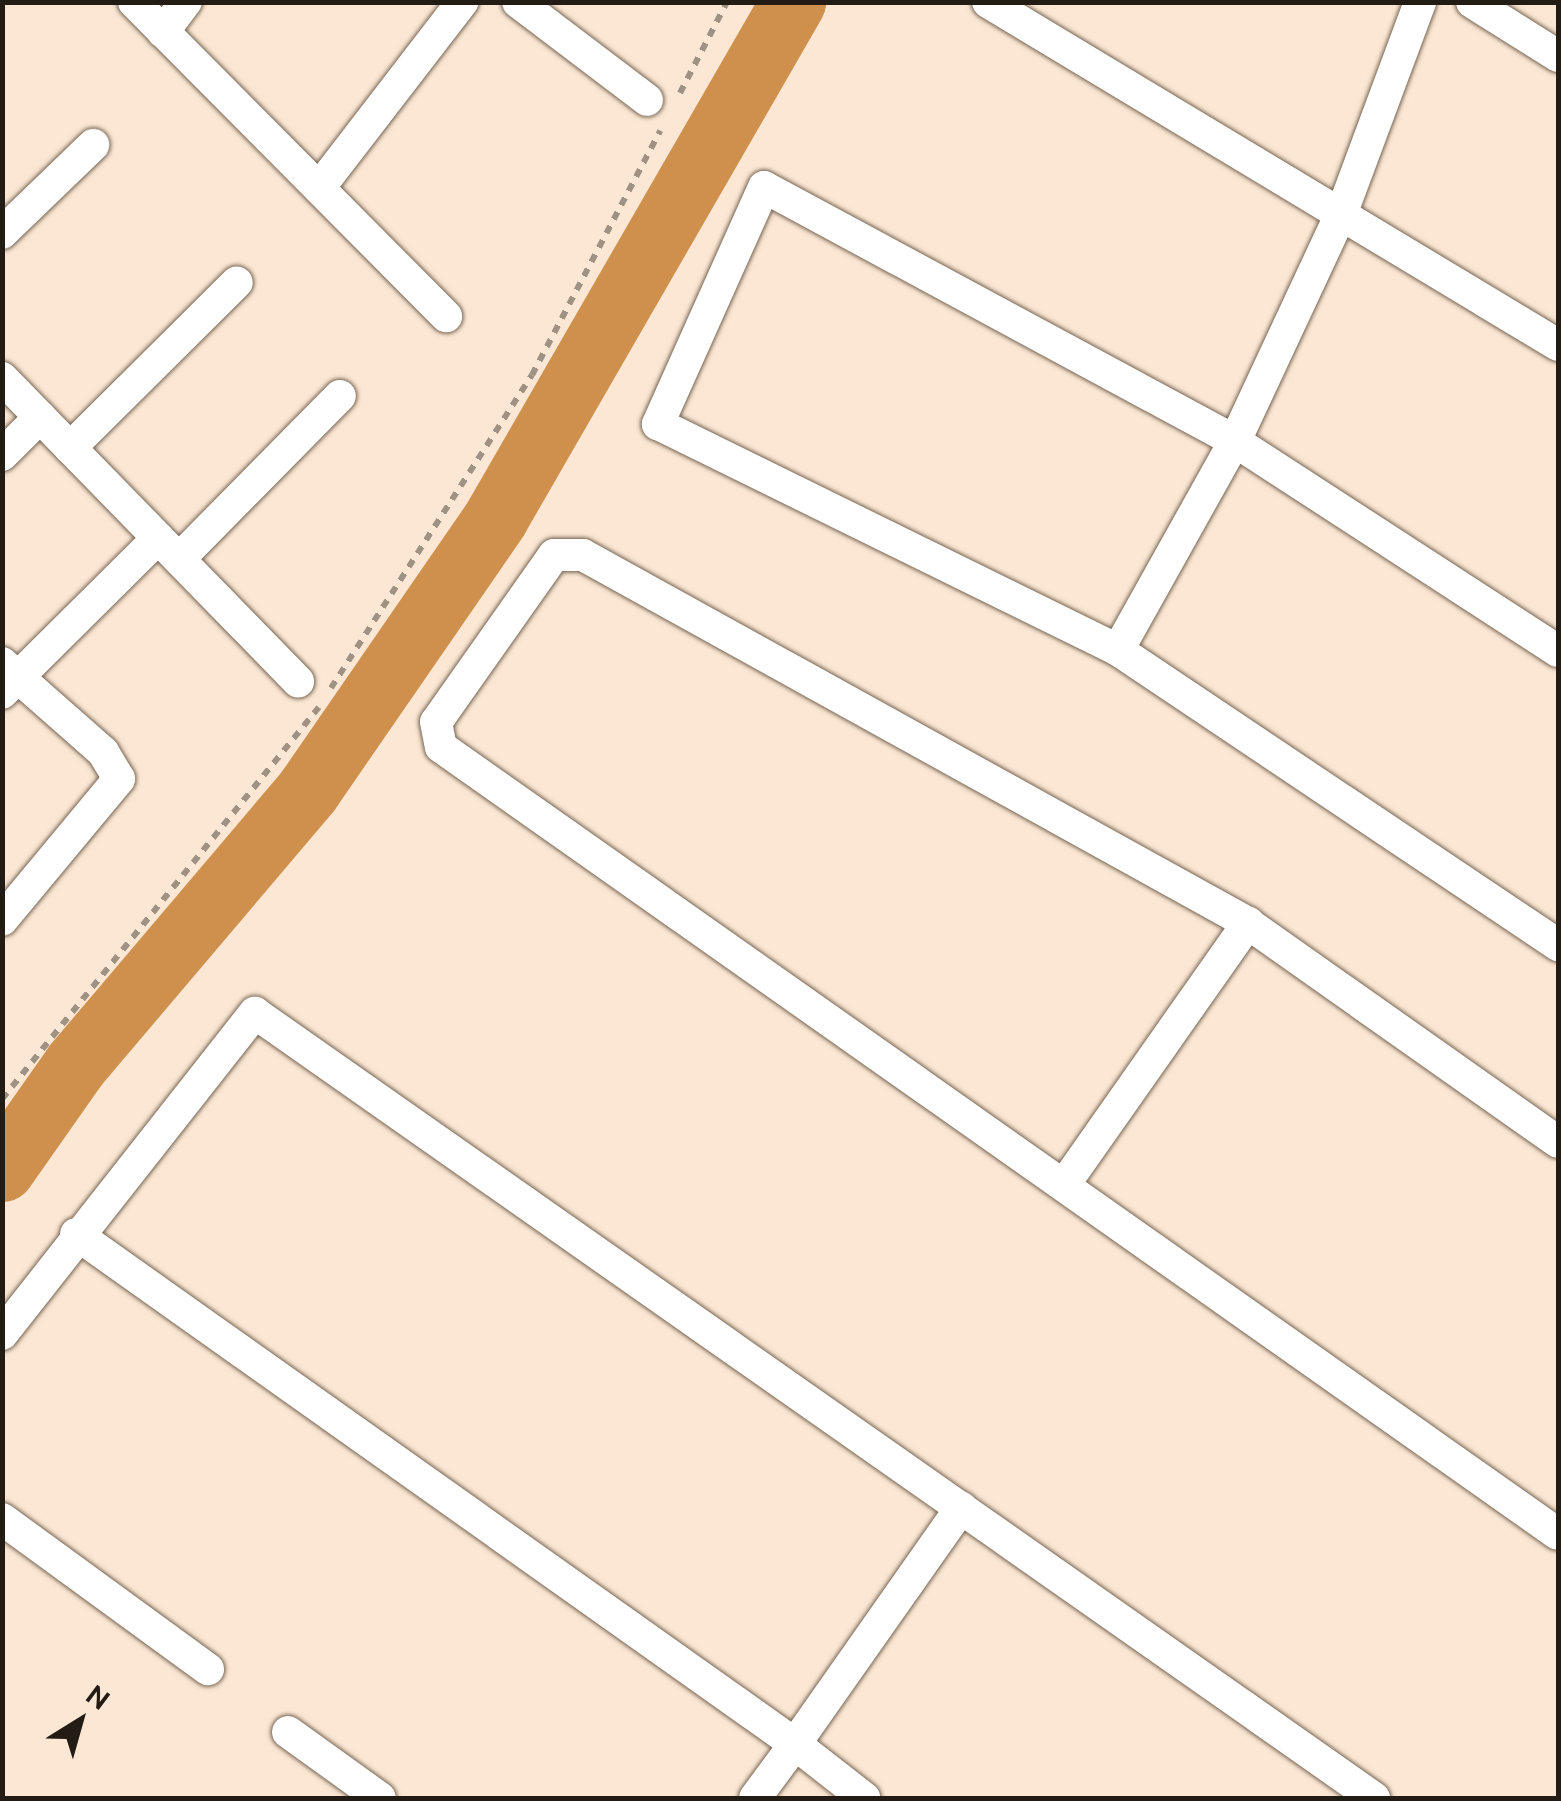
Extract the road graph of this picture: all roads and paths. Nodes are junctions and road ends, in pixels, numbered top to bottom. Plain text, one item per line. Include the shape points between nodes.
1 (134, 2) edge
2 (186, 2) edge
3 (462, 2) edge
4 (518, 2) edge
5 (727, 2) edge
6 (988, 2) edge
7 (1420, 2) edge
8 (1472, 2) edge
9 (164, 32) junction
10 (1558, 56) edge
11 (662, 108) junction
12 (93, 145) dead end
13 (319, 188) junction
14 (1342, 212) junction
15 (2, 233) edge
16 (237, 282) dead end
17 (446, 316) dead end
18 (1558, 345) edge
19 (2, 378) edge
20 (340, 396) dead end
21 (40, 417) junction
22 (1234, 441) junction
23 (70, 448) junction
24 (2, 455) edge
25 (169, 549) junction
26 (1118, 650) junction
27 (1558, 651) edge
28 (7, 678) edge
29 (298, 681) dead end
30 (2, 920) edge
31 (1248, 923) junction
32 (1558, 946) edge
33 (2, 1099) edge
34 (1558, 1142) edge
35 (1066, 1182) junction
36 (76, 1234) junction
37 (2, 1334) edge
38 (961, 1508) junction
39 (2, 1519) edge
40 (1558, 1534) edge
41 (208, 1669) dead end
42 (288, 1732) dead end
43 (795, 1744) junction
44 (380, 1798) edge
45 (755, 1798) edge
46 (864, 1798) edge
47 (1374, 1798) edge

1 - 9 street
2 - 9 street
3 - 13 street
4 - 11 street
5 - 11 path
6 - 14 street
7 - 14 street
8 - 10 street
9 - 13 street
11 - 33 path via 532,375 312,719
12 - 15 street
13 - 17 street
14 - 18 street
14 - 22 street
16 - 23 street
19 - 21 street
20 - 25 street
21 - 23 street
21 - 24 street
22 - 26 street
22 - 26 street via 764,187 658,424
22 - 27 street
23 - 25 street
25 - 28 street
25 - 29 street
26 - 32 street
28 - 30 street via 103,752 119,779
31 - 34 street
31 - 35 street
31 - 35 street via 569,552 554,555 436,722 441,747
35 - 40 street
36 - 37 street
36 - 38 street via 255,1013
36 - 43 street
38 - 43 street
38 - 47 street
39 - 41 street
42 - 44 street
43 - 45 street
43 - 46 street

